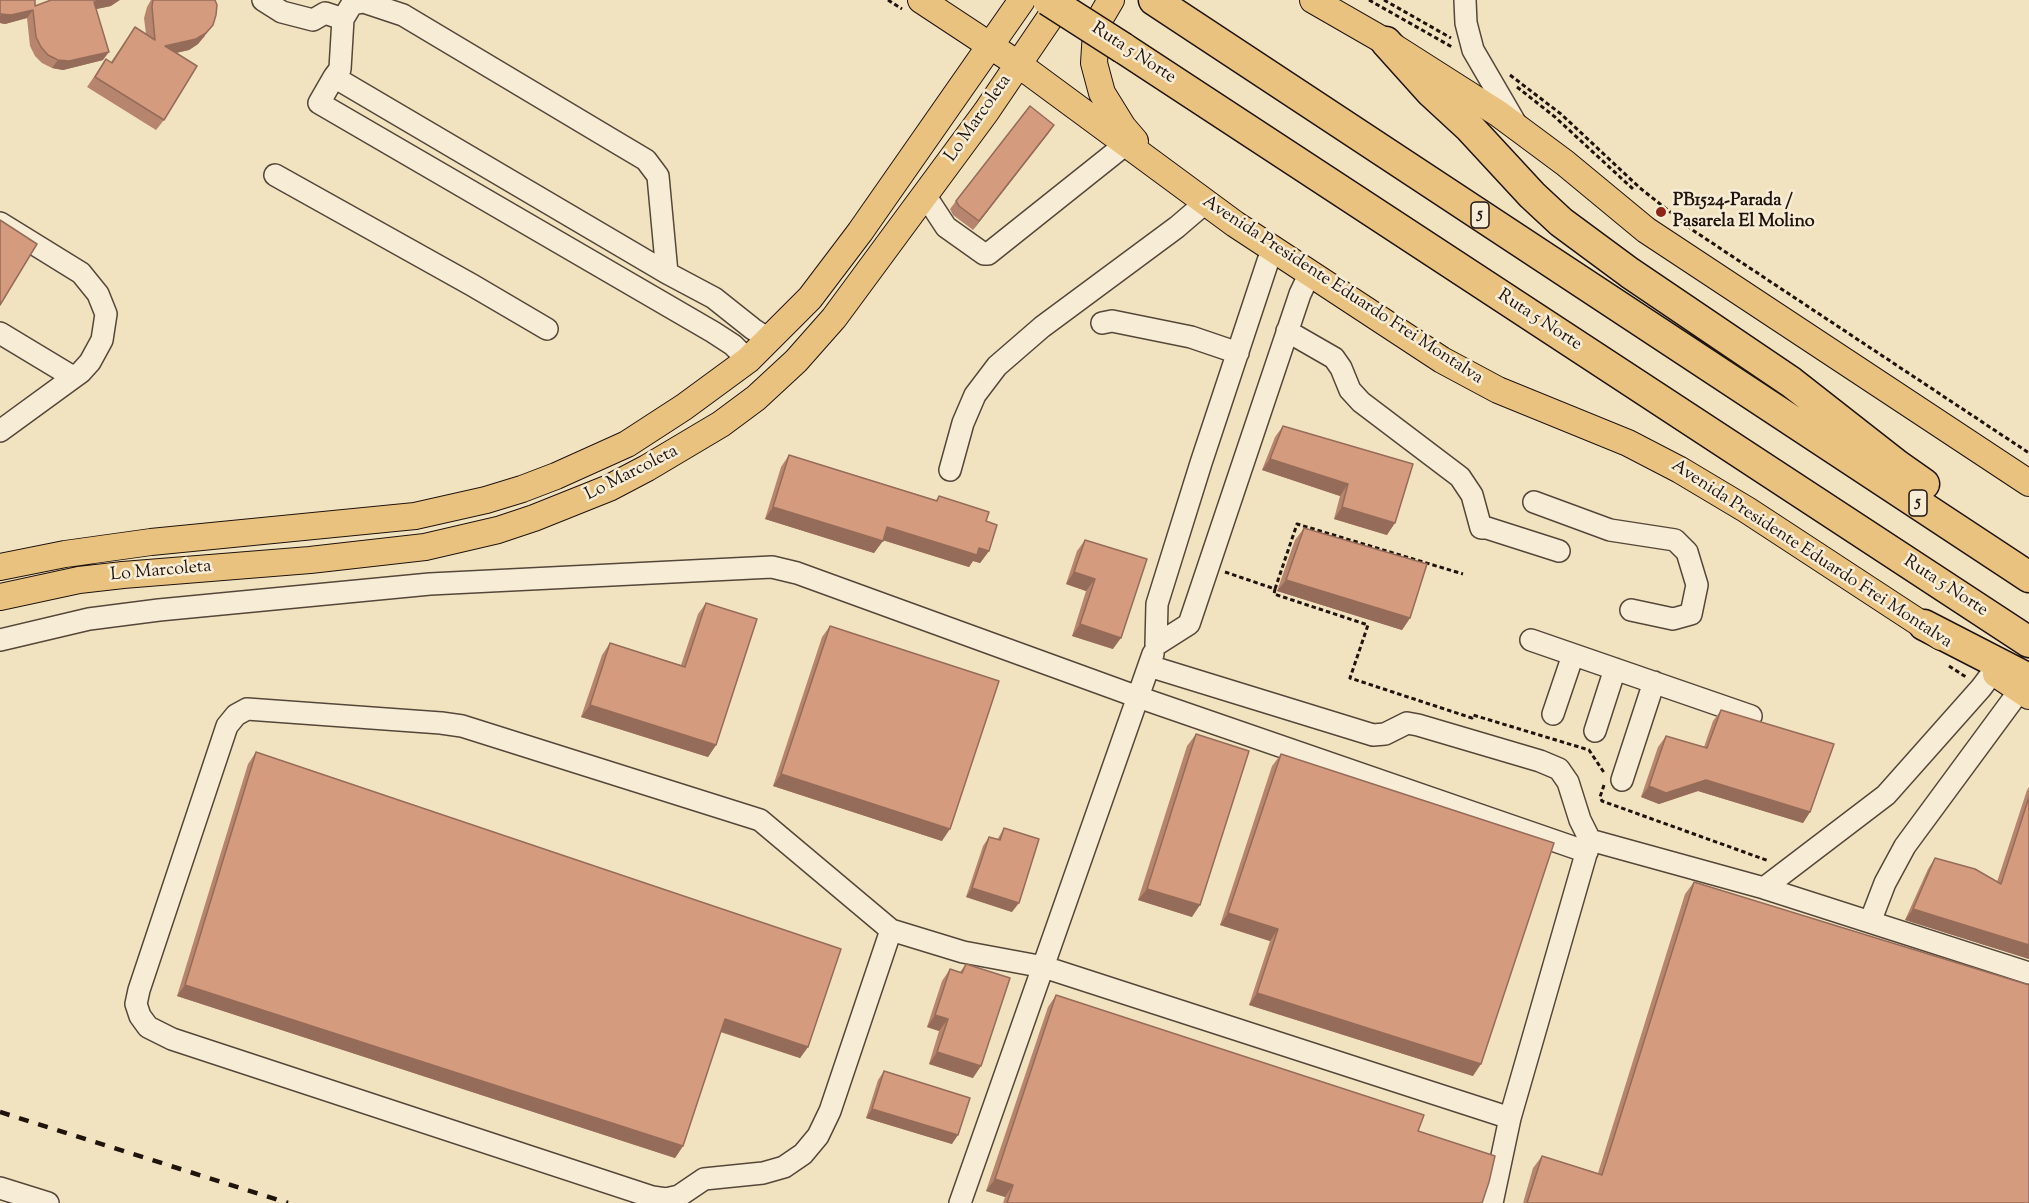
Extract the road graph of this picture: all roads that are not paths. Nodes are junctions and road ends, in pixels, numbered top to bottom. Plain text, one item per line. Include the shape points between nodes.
1 (263, 0) edge
2 (921, 0) edge
3 (1022, 0) edge
4 (1048, 0) edge
5 (1062, 0) edge
6 (1111, 0) edge
7 (1154, 0) edge
8 (1313, 0) edge
9 (1465, 0) edge
10 (346, 8) edge
11 (1386, 42) junction
12 (990, 46) junction
13 (1018, 64) junction
14 (334, 77) junction
15 (411, 123) junction
16 (1518, 128) junction
17 (1126, 144) junction
18 (395, 146) junction
19 (1154, 165) junction
20 (486, 168) junction
21 (275, 175) dead end
22 (472, 192) junction
23 (925, 195) junction
24 (1205, 203) junction
25 (565, 215) junction
26 (0, 223) edge
27 (552, 239) junction
28 (1277, 252) junction
29 (667, 273) junction
30 (1310, 273) junction
31 (1102, 323) dead end
32 (547, 330) dead end
33 (1287, 331) junction
34 (0, 333) edge
35 (770, 340) junction
36 (1238, 353) junction
37 (748, 360) junction
38 (73, 377) junction
39 (0, 431) edge
40 (950, 470) dead end
41 (2029, 483) edge
42 (1534, 502) dead end
43 (354, 522) junction
44 (309, 528) junction
45 (1559, 551) dead end
46 (350, 555) junction
47 (304, 560) junction
48 (0, 567) edge
49 (2029, 574) edge
50 (0, 597) edge
51 (1631, 610) dead end
52 (1924, 625) junction
53 (0, 640) edge
54 (1531, 640) dead end
55 (2029, 642) edge
56 (1156, 645) junction
57 (1573, 654) junction
58 (1149, 666) junction
59 (1615, 669) junction
60 (1993, 672) junction
61 (1654, 682) junction
62 (2026, 689) edge
63 (1138, 697) junction
64 (1553, 714) dead end
65 (1751, 716) edge
66 (1595, 731) dead end
67 (1622, 780) dead end
68 (1589, 846) junction
69 (1764, 888) junction
70 (1870, 921) junction
71 (891, 930) junction
72 (1044, 967) junction
73 (2029, 973) edge
74 (1510, 1118) junction
75 (0, 1188) edge
76 (48, 1203) edge
77 (960, 1203) edge
78 (1492, 1203) edge

1 - 10 street via 282,12 313,20
2 - 12 main road, Avenida Presidente Eduardo Frei Montalva
3 - 12 main road, Lo Marcoleta
4 - 55 highway, Ruta 5 Norte, bridge
5 - 13 main road, Lo Marcoleta
6 - 19 main road via 1096,32 1097,78 1109,106
7 - 49 highway, 5
8 - 11 main road
9 - 16 street via 1466,23 1477,57
10 - 14 street via 340,69
10 - 29 street via 364,2 403,15 646,160 658,176
11 - 16 main road
11 - 49 highway via 1532,195 1576,234 1791,382 1944,498
12 - 13 main road, Avenida Presidente Eduardo Frei Montalva
12 - 35 main road, Lo Marcoleta via 836,265
13 - 17 main road, Avenida Presidente Eduardo Frei Montalva
13 - 23 main road, Lo Marcoleta
14 - 15 street
14 - 18 street via 319,103
15 - 18 street
15 - 20 street
16 - 41 main road via 1646,230
17 - 19 main road, Avenida Presidente Eduardo Frei Montalva
17 - 23 street via 988,254 946,227
18 - 22 street
19 - 24 main road, Avenida Presidente Eduardo Frei Montalva
20 - 22 street
20 - 25 street
21 - 32 street
22 - 27 street
23 - 46 main road, Lo Marcoleta via 834,318 796,361 756,398 685,447 609,488 507,527 425,547
24 - 28 main road, Avenida Presidente Eduardo Frei Montalva
24 - 40 street via 997,366 975,395
25 - 27 street
25 - 29 street
26 - 38 street via 81,273 103,304 106,314 102,340 90,362
27 - 37 street via 713,332
28 - 30 main road, Avenida Presidente Eduardo Frei Montalva
28 - 36 street via 1268,261
29 - 35 street via 714,298
30 - 33 street
30 - 52 main road, Avenida Presidente Eduardo Frei Montalva via 1482,383 1628,443 1680,470
31 - 36 street via 1112,321 1191,337
33 - 45 street via 1334,358 1350,390 1361,402 1461,477 1472,495 1481,528
33 - 56 street via 1189,624
34 - 38 street
35 - 37 main road, Lo Marcoleta
36 - 56 street via 1157,604
37 - 43 main road, Lo Marcoleta via 627,444 556,476 451,509
38 - 39 street
42 - 51 street via 1610,530 1675,540 1687,552 1697,585 1691,614 1673,619
43 - 44 main road, Lo Marcoleta
43 - 46 main road via 348,537
44 - 47 main road via 311,545
44 - 48 main road, Lo Marcoleta via 151,542
46 - 47 main road, Lo Marcoleta
47 - 50 main road, Lo Marcoleta via 101,578
52 - 60 main road, Avenida Presidente Eduardo Frei Montalva
52 - 62 highway
53 - 63 street via 89,619 147,611 430,584 772,567
54 - 57 street
56 - 58 street
57 - 59 street
57 - 64 street
58 - 63 street
58 - 68 street via 1373,735 1385,734 1407,723 1540,760 1559,769 1568,782
59 - 61 street
59 - 66 street
60 - 62 main road, Avenida Presidente Eduardo Frei Montalva
60 - 69 street via 1886,795
61 - 65 street
61 - 67 street
62 - 70 street via 1905,846
63 - 68 street
63 - 72 street
68 - 69 street
68 - 74 street
69 - 70 street
70 - 73 street
71 - 71 street via 818,1136 784,1167 704,1179 679,1196 666,1199 172,1039 148,1027 136,1004 227,726 247,709 462,726 760,820
71 - 72 street via 963,952
72 - 74 street
72 - 77 street
74 - 78 street
75 - 76 street

